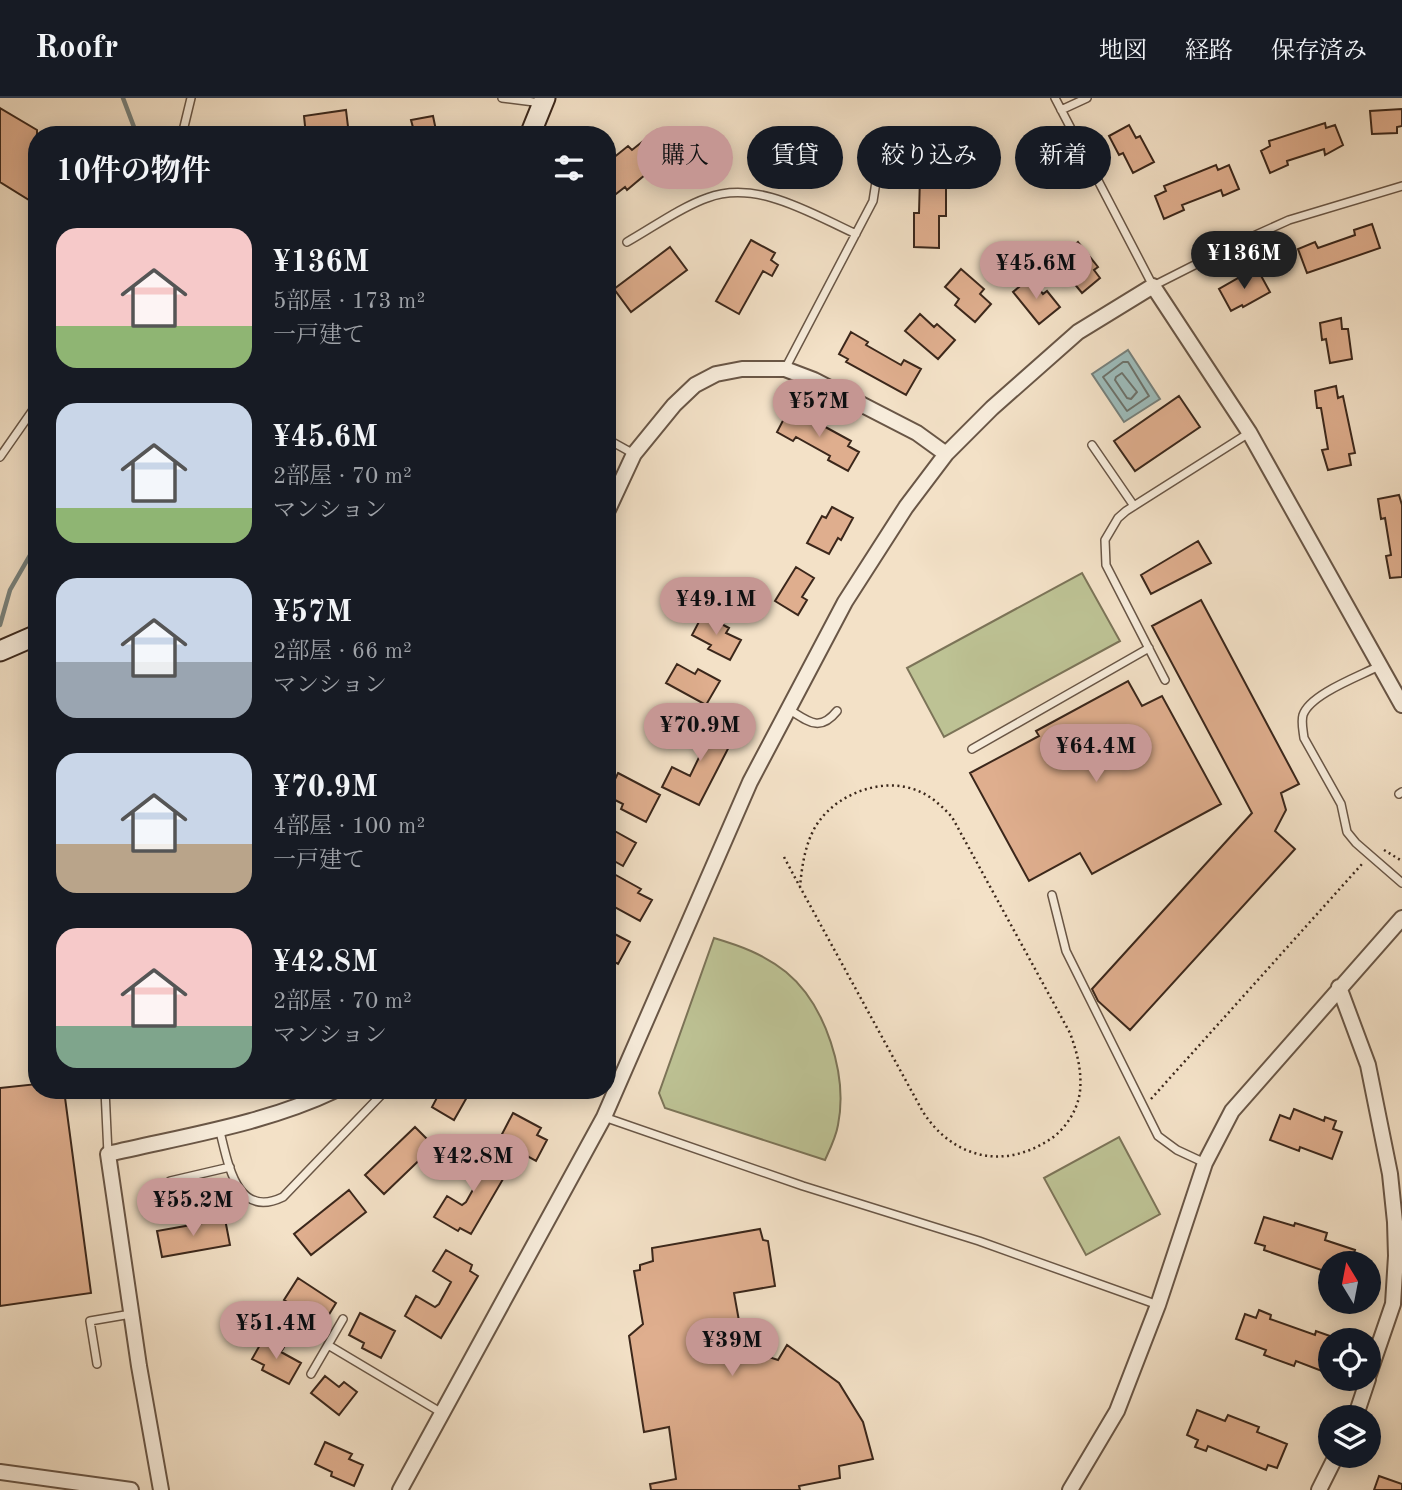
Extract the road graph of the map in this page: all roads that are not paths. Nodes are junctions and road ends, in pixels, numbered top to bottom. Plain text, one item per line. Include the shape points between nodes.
1 (191, 98) edge
2 (502, 98) edge
3 (1055, 98) edge
4 (1087, 98) edge
5 (544, 100) edge
6 (1061, 110) junction
7 (184, 126) edge
8 (534, 126) edge
9 (1402, 186) edge
10 (875, 189) edge
11 (856, 234) junction
12 (627, 242) dead end
13 (1153, 286) junction
14 (785, 369) junction
15 (28, 417) edge
16 (1249, 432) junction
17 (616, 444) edge
18 (1091, 445) dead end
19 (634, 454) junction
20 (946, 454) junction
21 (0, 457) edge
22 (616, 493) edge
23 (1134, 506) junction
24 (28, 639) edge
25 (1149, 648) junction
26 (0, 652) edge
27 (1379, 666) junction
28 (1166, 680) dead end
29 (1402, 705) edge
30 (790, 710) junction
31 (837, 711) dead end
32 (972, 749) dead end
33 (1402, 884) edge
34 (1052, 895) dead end
35 (1402, 918) edge
36 (1339, 987) junction
37 (616, 1089) edge
38 (105, 1099) edge
39 (317, 1099) edge
40 (376, 1099) edge
41 (612, 1099) edge
42 (604, 1117) junction
43 (219, 1128) junction
44 (108, 1154) junction
45 (1205, 1163) junction
46 (230, 1167) junction
47 (170, 1181) dead end
48 (1158, 1305) junction
49 (131, 1314) junction
50 (343, 1319) dead end
51 (1381, 1340) edge
52 (328, 1345) junction
53 (97, 1364) dead end
54 (311, 1374) dead end
55 (442, 1413) junction
56 (1330, 1468) edge
57 (0, 1472) edge
58 (131, 1490) edge
59 (161, 1490) edge
60 (400, 1490) edge
61 (1070, 1490) edge
62 (1319, 1490) edge

1 - 7 lane
2 - 5 lane
3 - 6 lane
4 - 6 lane
5 - 8 street
6 - 13 lane
9 - 13 lane via 1289,220
10 - 11 lane
11 - 12 lane via 785,202 735,193 706,198
11 - 14 lane
13 - 16 street
13 - 20 street via 1078,332
14 - 19 street via 742,369 695,384
14 - 20 street via 917,433
15 - 21 lane
16 - 23 lane
16 - 27 street
17 - 19 lane
18 - 23 lane
19 - 22 street
20 - 30 street via 845,602
23 - 25 lane via 1118,518 1105,540 1104,552 1106,565
24 - 26 street
25 - 28 lane
25 - 32 lane
27 - 29 street
27 - 33 lane via 1319,696 1306,710 1302,727 1341,804 1347,832
30 - 31 lane via 819,724 829,722
30 - 37 street via 750,782
34 - 45 lane via 1066,951 1158,1136
35 - 36 street
36 - 45 street via 1232,1111
36 - 51 street via 1368,1065 1390,1174 1396,1256 1393,1304
38 - 44 lane
39 - 43 street
40 - 46 lane via 283,1197 267,1202 249,1199
41 - 42 street
42 - 48 lane
42 - 55 street
43 - 44 street
43 - 46 lane
44 - 49 street
45 - 48 street
46 - 47 lane
48 - 61 street via 1117,1410
49 - 53 lane via 90,1321
49 - 59 street
50 - 52 lane
52 - 54 lane
52 - 55 lane
55 - 60 street
56 - 62 street
57 - 58 street

